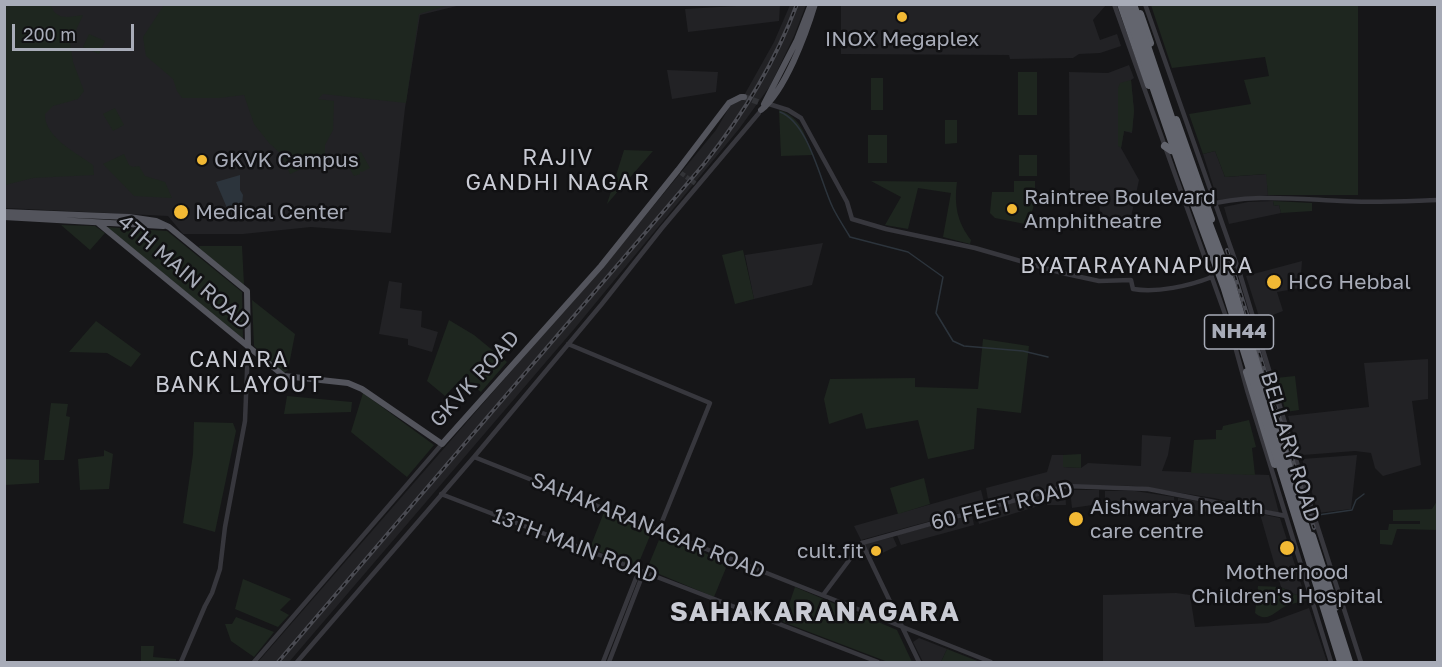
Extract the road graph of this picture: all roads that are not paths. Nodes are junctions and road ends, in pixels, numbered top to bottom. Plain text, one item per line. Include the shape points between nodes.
1 (811, 4) edge
2 (815, 4) edge
3 (1114, 4) edge
4 (1123, 4) edge
5 (1135, 4) edge
6 (1145, 4) edge
7 (742, 97) dead end
8 (763, 107) junction
9 (1168, 148) junction
10 (1437, 200) edge
11 (1210, 204) junction
12 (1192, 210) junction
13 (4, 212) edge
14 (4, 217) edge
15 (91, 219) junction
16 (98, 223) junction
17 (169, 227) junction
18 (1212, 277) junction
19 (568, 344) junction
20 (248, 346) junction
21 (441, 444) junction
22 (474, 457) junction
23 (441, 494) junction
24 (1286, 516) junction
25 (659, 529) junction
26 (862, 543) junction
27 (640, 574) junction
28 (823, 595) junction
29 (902, 628) junction
30 (181, 663) edge
31 (254, 663) edge
32 (297, 663) edge
33 (603, 663) edge
34 (609, 663) edge
35 (878, 663) edge
36 (919, 663) edge
37 (991, 663) edge
38 (1331, 663) edge
39 (1340, 663) edge
40 (1351, 663) edge
41 (1361, 663) edge

1 - 8 main road
2 - 8 main road via 806,34 773,100
3 - 9 street
4 - 9 highway, BELLARY ROAD
4 - 39 highway, BELLARY ROAD / NH44, bridge via 1225,289
5 - 11 highway, BELLARY ROAD
5 - 40 highway, BELLARY ROAD / NH44, bridge via 1189,171 1232,285
6 - 11 street
7 - 21 main road, GKVK ROAD via 729,103 680,171 601,266
8 - 18 street via 788,110 801,118 852,219 1062,273 1099,281 1131,280 1133,289 1143,291
8 - 19 street
9 - 12 highway, BELLARY ROAD
9 - 18 street
10 - 11 street via 1269,198
11 - 12 street
11 - 40 highway, BELLARY ROAD
11 - 41 street via 1240,274
12 - 39 highway, BELLARY ROAD via 1222,290
13 - 15 main road
14 - 15 main road
15 - 16 main road
15 - 17 main road via 156,221
16 - 17 main road
16 - 20 main road, 4TH MAIN ROAD
17 - 20 main road via 247,291
18 - 24 street
19 - 22 street
19 - 25 street via 710,403
20 - 21 main road, GKVK ROAD via 284,376 348,383 362,389
20 - 30 street via 245,421 220,569
21 - 31 street
22 - 23 street
22 - 25 street, SAHAKARANAGAR ROAD
23 - 27 street, 13TH MAIN ROAD
23 - 32 street
24 - 26 street, 60 FEET ROAD via 1148,489 1066,486
24 - 38 street
25 - 28 street, SAHAKARANAGAR ROAD
26 - 28 street
26 - 29 street
27 - 33 street
27 - 34 street
27 - 35 street, 13TH MAIN ROAD
28 - 29 street, SAHAKARANAGAR ROAD
29 - 36 street
29 - 37 street, SAHAKARANAGAR ROAD

